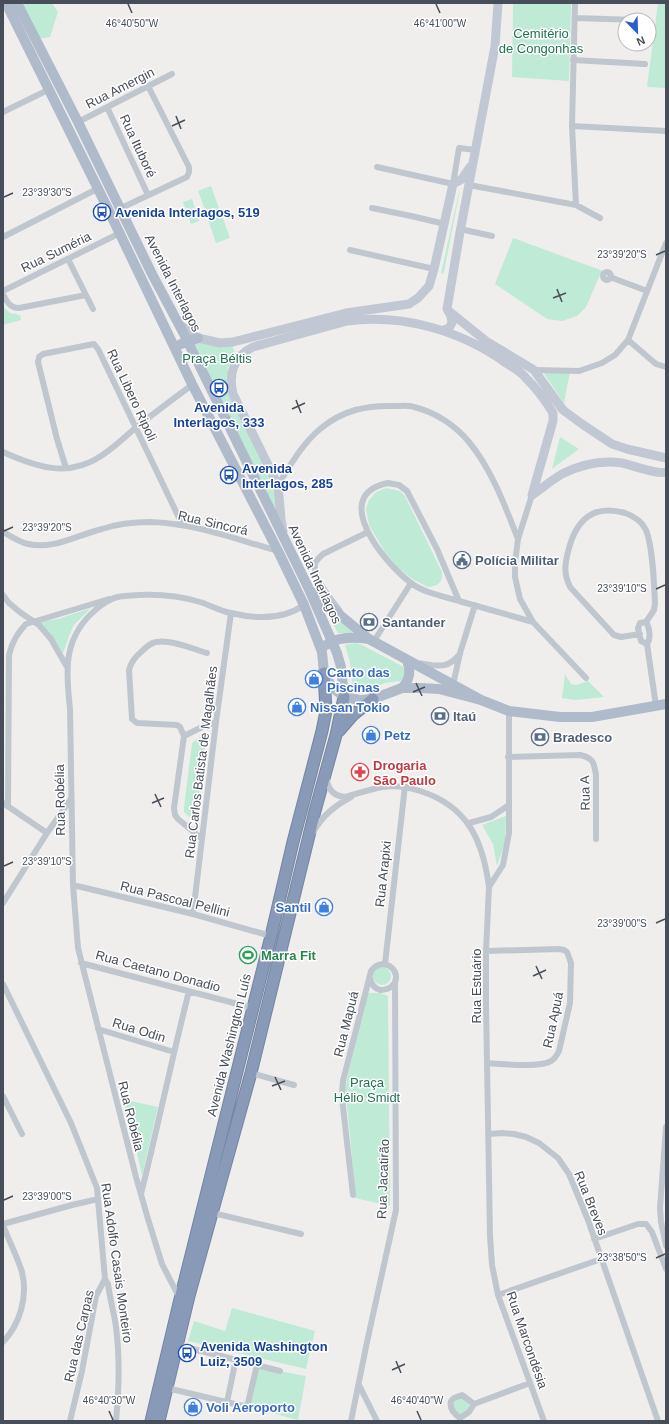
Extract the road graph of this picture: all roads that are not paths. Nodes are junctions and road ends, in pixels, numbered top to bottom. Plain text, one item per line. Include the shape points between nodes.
1 (6, 3) edge
2 (17, 3) edge
3 (498, 3) edge
4 (575, 3) edge
5 (575, 18) junction
6 (617, 19) edge
7 (573, 60) junction
8 (645, 64) dead end
9 (172, 74) dead end
10 (148, 86) junction
11 (48, 90) junction
12 (107, 107) junction
13 (3, 112) edge
14 (78, 122) junction
15 (572, 126) junction
16 (666, 131) edge
17 (476, 150) junction
18 (473, 162) junction
19 (377, 167) dead end
20 (454, 184) junction
21 (469, 185) junction
22 (97, 189) junction
23 (148, 195) junction
24 (467, 197) junction
25 (576, 205) junction
26 (372, 208) dead end
27 (120, 209) junction
28 (600, 218) dead end
29 (444, 224) junction
30 (460, 229) junction
31 (120, 233) junction
32 (492, 236) dead end
33 (3, 237) edge
34 (666, 243) edge
35 (350, 250) dead end
36 (68, 259) junction
37 (434, 269) junction
38 (610, 277) dead end
39 (3, 291) edge
40 (647, 291) junction
41 (3, 294) edge
42 (86, 295) junction
43 (93, 309) dead end
44 (447, 310) junction
45 (347, 317) junction
46 (179, 324) junction
47 (444, 330) junction
48 (198, 338) junction
49 (628, 340) junction
50 (187, 342) junction
51 (233, 342) junction
52 (176, 351) junction
53 (239, 357) junction
54 (666, 367) edge
55 (534, 370) junction
56 (525, 376) junction
57 (192, 384) junction
58 (136, 428) junction
59 (3, 452) edge
60 (666, 458) edge
61 (66, 468) junction
62 (665, 474) edge
63 (278, 485) junction
64 (532, 495) junction
65 (182, 524) junction
66 (3, 532) edge
67 (368, 532) junction
68 (518, 539) junction
69 (285, 542) junction
70 (278, 551) junction
71 (412, 584) junction
72 (308, 586) junction
73 (3, 595) edge
74 (112, 598) junction
75 (459, 601) junction
76 (6, 602) edge
77 (304, 605) junction
78 (475, 605) junction
79 (230, 613) junction
80 (344, 617) junction
81 (35, 622) junction
82 (533, 622) junction
83 (646, 622) junction
84 (640, 634) junction
85 (372, 640) junction
86 (332, 642) junction
87 (647, 644) junction
88 (322, 652) junction
89 (207, 653) dead end
90 (460, 653) junction
91 (409, 661) junction
92 (68, 668) junction
93 (324, 673) junction
94 (586, 678) dead end
95 (453, 685) junction
96 (402, 688) junction
97 (344, 696) junction
98 (373, 699) junction
99 (481, 700) junction
100 (661, 705) edge
101 (509, 711) junction
102 (216, 722) junction
103 (336, 735) junction
104 (184, 736) junction
105 (508, 757) junction
106 (326, 774) junction
107 (405, 786) junction
108 (360, 793) junction
109 (71, 799) junction
110 (6, 805) edge
111 (509, 805) junction
112 (469, 824) junction
113 (47, 833) junction
114 (202, 839) junction
115 (596, 839) dead end
116 (308, 841) junction
117 (72, 885) junction
118 (489, 887) junction
119 (3, 903) edge
120 (193, 914) junction
121 (271, 936) junction
122 (486, 951) junction
123 (81, 963) junction
124 (385, 964) junction
125 (370, 978) junction
126 (395, 982) junction
127 (3, 984) edge
128 (189, 991) junction
129 (253, 1008) junction
130 (98, 1029) junction
131 (174, 1052) junction
132 (488, 1063) junction
133 (251, 1073) junction
134 (294, 1085) dead end
135 (3, 1096) edge
136 (666, 1127) edge
137 (22, 1134) dead end
138 (489, 1134) junction
139 (141, 1195) junction
140 (353, 1195) dead end
141 (98, 1199) junction
142 (212, 1213) junction
143 (3, 1225) edge
144 (301, 1234) dead end
145 (594, 1239) junction
146 (666, 1246) edge
147 (601, 1259) junction
148 (495, 1264) joint
149 (666, 1269) edge
150 (105, 1279) junction
151 (498, 1295) junction
152 (180, 1299) junction
153 (512, 1312) dead end
154 (505, 1315) junction
155 (3, 1342) edge
156 (177, 1345) junction
157 (236, 1360) junction
158 (256, 1364) junction
159 (280, 1371) dead end
160 (530, 1383) junction
161 (359, 1385) junction
162 (167, 1388) junction
163 (227, 1402) junction
164 (474, 1404) junction
165 (460, 1419) edge
166 (70, 1421) edge
167 (116, 1421) edge
168 (151, 1421) edge
169 (159, 1421) edge
170 (351, 1421) edge
171 (377, 1421) edge
172 (544, 1421) edge
173 (658, 1421) edge

1 - 11 main road, Avenida Interlagos
2 - 14 main road, Avenida Interlagos
3 - 17 main road via 495,46
4 - 5 street
5 - 6 street
5 - 7 street
7 - 8 street
7 - 15 street
9 - 10 street, Rua Amergin
10 - 12 street, Rua Amergin
10 - 23 street via 189,169 187,177
11 - 13 street
11 - 22 main road, Avenida Interlagos
12 - 14 street, Rua Amergin
12 - 23 street, Rua Ituboré
14 - 27 main road, Avenida Interlagos
15 - 16 street
15 - 25 street
17 - 18 main road
17 - 20 street via 459,148
18 - 20 main road via 462,179
18 - 21 main road
19 - 20 street
20 - 24 main road
20 - 29 main road
21 - 24 main road
21 - 25 street
22 - 31 main road, Avenida Interlagos
22 - 33 street
23 - 27 street
24 - 30 main road
25 - 28 street
26 - 29 street
27 - 46 main road, Avenida Interlagos
29 - 37 main road
30 - 32 street
30 - 44 main road
31 - 36 street, Rua Suméria
31 - 52 main road, Avenida Interlagos
34 - 40 street
35 - 37 street
36 - 39 street, Rua Suméria
36 - 42 street
37 - 45 main road via 429,286 408,304
38 - 40 street
40 - 49 street
41 - 42 street via 9,305 19,308
42 - 43 street
44 - 47 main road via 452,323
44 - 55 main road via 486,341
45 - 47 main road via 412,322
45 - 51 main road
45 - 53 main road via 253,347
46 - 48 main road
46 - 50 main road, Avenida Interlagos
47 - 56 main road via 481,346
48 - 50 main road
48 - 51 main road via 220,343
49 - 54 street via 656,364
49 - 55 street via 608,360 579,371
50 - 52 main road via 181,344
50 - 69 main road, Avenida Interlagos
51 - 53 main road
52 - 57 main road, Avenida Interlagos
53 - 63 main road via 231,375 233,394
55 - 56 main road
55 - 60 main road via 563,410 612,444
56 - 64 main road via 553,413
57 - 58 street
57 - 70 main road, Avenida Interlagos
58 - 61 street via 101,456
58 - 61 street, Rua Libero Ripoli via 95,344 41,356 38,362
58 - 65 street, Rua Libero Ripoli
59 - 61 street via 41,466
62 - 64 main road via 603,461 563,474
63 - 68 street via 308,442 334,419 355,409 376,405 413,406 450,424 468,442 485,466
63 - 69 main road
64 - 68 street
65 - 66 street, Rua Sincorá via 126,524 45,545 28,544
65 - 70 street, Rua Sincorá
67 - 71 street via 392,567
67 - 75 street via 361,506 367,492 388,483 399,485 407,491 437,549
67 - 80 street via 323,554 315,564 318,578
68 - 82 street via 515,577 520,599
69 - 72 main road, Avenida Interlagos
70 - 77 main road, Avenida Interlagos
71 - 75 street
71 - 85 street
72 - 80 main road via 317,597
72 - 86 main road, Avenida Interlagos
73 - 76 street
74 - 79 street via 160,594 200,602
74 - 81 street
74 - 92 street, Rua Robélia via 94,612 75,634 68,653
75 - 78 street
76 - 81 street
77 - 79 street via 286,615 268,618
77 - 88 main road, Avenida Interlagos
78 - 82 street
78 - 90 street
79 - 102 street, Rua Carlos Batista de Magalhães
80 - 85 main road
81 - 92 street via 51,639
81 - 110 street via 26,624 17,633 9,655
82 - 94 street
83 - 84 street via 639,624
83 - 84 street via 654,610 655,603 649,541 645,529 640,521 631,515 616,511 599,511 588,516 582,521 571,540 564,571 570,587 614,635 621,638
83 - 87 street via 650,638
84 - 87 street via 642,642
85 - 86 main road via 351,637
85 - 91 main road
86 - 88 main road
86 - 97 main road, Avenida Interlagos via 341,667
87 - 100 street
88 - 93 main road, Avenida Washington Luís
89 - 104 street via 167,641 156,642 149,645 130,664 132,719 137,723 177,725
90 - 91 street via 455,660 441,666
90 - 95 street
91 - 95 main road
91 - 96 main road via 409,678
92 - 109 street, Rua Robélia
93 - 97 main road via 332,687
93 - 121 highway, Avenida Washington Luís via 326,711 322,731
95 - 99 main road
96 - 98 main road
96 - 99 main road via 439,689
97 - 98 main road via 360,700
97 - 103 highway, Avenida Interlagos
98 - 103 highway via 347,721
99 - 101 main road
100 - 101 main road via 586,718
101 - 105 street, Rua Estuário
102 - 104 street
102 - 114 street, Rua Carlos Batista de Magalhães
103 - 106 highway, Avenida Washington Luís
104 - 114 street via 174,812 178,819
105 - 111 street, Rua Estuário
105 - 115 street, Rua A via 580,755 590,758 596,775
106 - 108 street via 327,783 335,795 344,797
106 - 116 highway, Avenida Washington Luís
107 - 108 street via 384,787
107 - 112 street via 444,801
107 - 124 street, Rua Arapixi
108 - 116 street via 334,807 316,826
109 - 113 street
109 - 117 street, Rua Robélia
110 - 113 street
111 - 112 street via 491,817
111 - 118 street, Rua Estuário via 507,849 503,865
112 - 118 street via 482,852
113 - 119 street
114 - 120 street, Rua Carlos Batista de Magalhães
116 - 133 highway, Avenida Washington Luís
117 - 120 street, Rua Pascoal Pellini
117 - 123 street, Rua Robélia
118 - 122 street, Rua Estuário
120 - 121 street, Rua Pascoal Pellini
121 - 129 highway, Avenida Washington Luís
122 - 132 street, Rua Estuário
122 - 132 street, Rua Apuá via 559,949 567,952 571,963 570,1003 556,1058 551,1062 538,1064
123 - 128 street, Rua Caetano Donadio
123 - 130 street, Rua Robélia
124 - 125 street via 374,968
124 - 126 street via 394,970
125 - 126 street via 373,986 381,990 390,988
125 - 140 street, Rua Mapuá via 343,1080 342,1093
126 - 161 street, Rua Jacatirão via 396,1210
127 - 141 street, Rua Adolfo Casais Monteiro via 72,1123 97,1188
128 - 129 street, Rua Caetano Donadio
128 - 131 street
129 - 152 highway, Avenida Washington Luís
130 - 131 street, Rua Odin
130 - 139 street, Rua Robélia
131 - 139 street
132 - 138 street, Rua Estuário
133 - 134 street
133 - 142 highway, Avenida Washington Luís
135 - 137 street
136 - 146 street via 660,1208
138 - 145 street, Rua Breves via 526,1137 539,1143 558,1158 574,1184
138 - 148 street, Rua Estuário via 490,1236
139 - 152 street, Rua Robélia via 162,1264
141 - 143 street
141 - 150 street, Rua Adolfo Casais Monteiro
142 - 144 street
142 - 156 highway, Avenida Washington Luís
143 - 155 street via 23,1277 23,1287 22,1309 17,1323
145 - 147 street, Rua Breves
145 - 149 street via 638,1224 646,1224 652,1232
147 - 151 street
147 - 173 street, Rua Breves
148 - 151 street, Rua Marcondésia
150 - 166 street, Rua das Carpas via 96,1296
150 - 167 street, Rua Adolfo Casais Monteiro via 110,1293 118,1343
151 - 154 street, Rua Marcondésia
152 - 168 highway, Avenida Washington Luís
153 - 154 street
154 - 160 street, Rua Marcondésia
156 - 157 street
156 - 162 highway, Avenida Washington Luís
157 - 158 street
157 - 163 street
158 - 159 street
158 - 163 street via 248,1403 243,1406
160 - 164 street
160 - 172 street, Rua Marcondésia
161 - 170 street, Rua Jacatirão
161 - 171 street
162 - 163 street
162 - 169 highway, Avenida Washington Luís
164 - 165 street
164 - 165 street via 462,1396 457,1396 451,1401 451,1408

